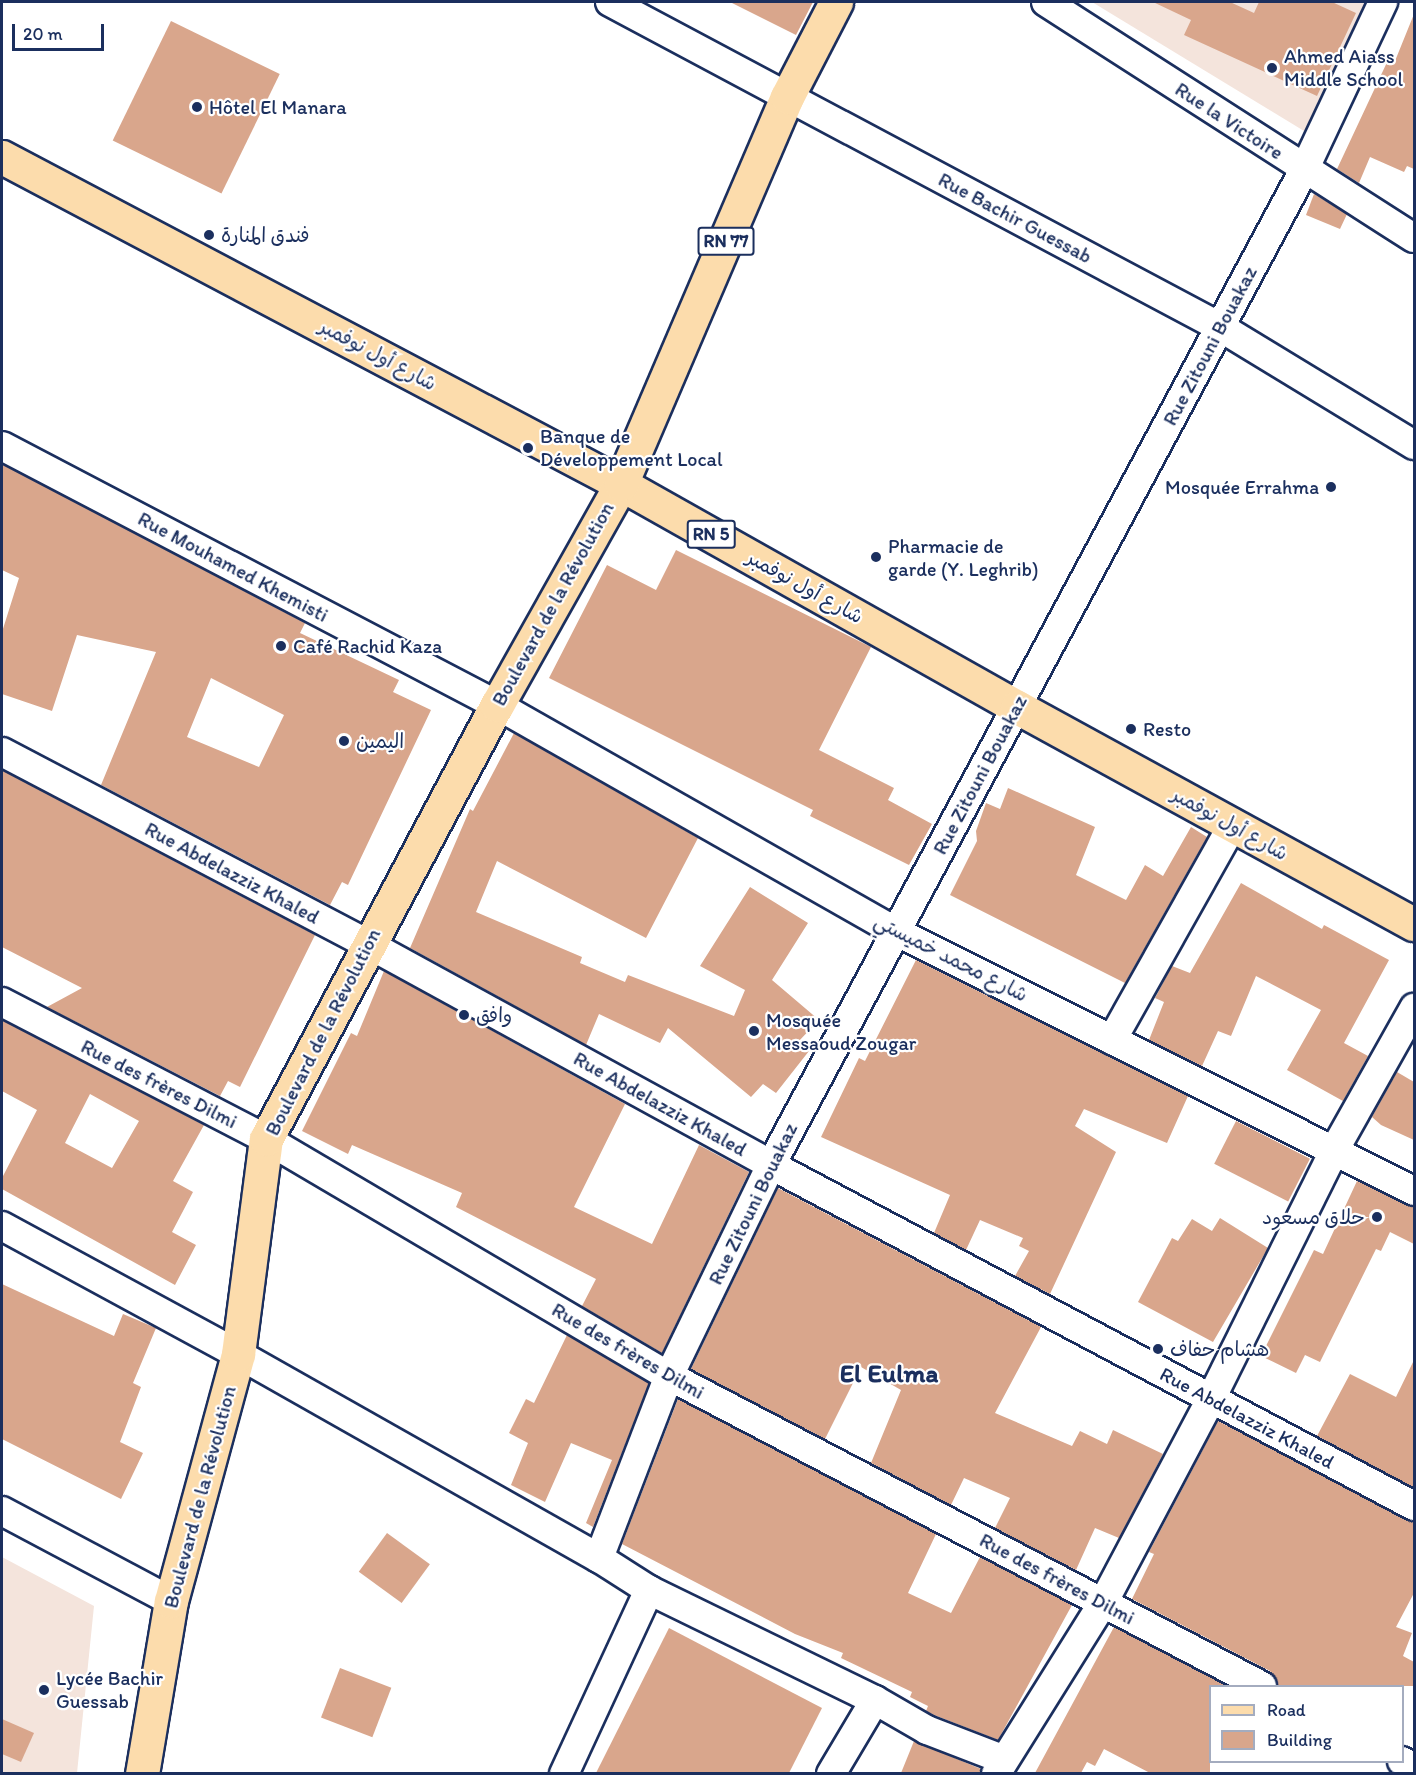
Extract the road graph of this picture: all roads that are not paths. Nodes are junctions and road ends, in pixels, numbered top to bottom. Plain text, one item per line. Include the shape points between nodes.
1 (610, 2) edge
2 (836, 2) edge
3 (1046, 2) edge
4 (1383, 2) edge
5 (787, 97) junction
6 (2, 156) edge
7 (1304, 170) junction
8 (1414, 238) edge
9 (1220, 327) junction
10 (1414, 445) edge
11 (2, 446) edge
12 (621, 483) junction
13 (497, 705) junction
14 (1017, 707) junction
15 (2, 752) edge
16 (1232, 826) junction
17 (1414, 924) edge
18 (897, 932) junction
19 (368, 944) junction
20 (2, 1002) edge
21 (1414, 1008) edge
22 (1112, 1040) junction
23 (266, 1139) junction
24 (1335, 1149) junction
25 (771, 1165) junction
26 (1414, 1191) edge
27 (2, 1226) edge
28 (238, 1354) junction
29 (669, 1376) junction
30 (1211, 1399) junction
31 (1414, 1506) edge
32 (2, 1511) edge
33 (599, 1558) junction
34 (649, 1590) junction
35 (171, 1601) junction
36 (1104, 1603) junction
37 (1260, 1685) edge
38 (875, 1700) junction
39 (999, 1766) edge
40 (142, 1773) edge
41 (564, 1773) edge
42 (831, 1773) edge

1 - 5 street, Rue Bachir Guessab
2 - 5 main road, RN 77
3 - 7 street, Rue la Victoire
4 - 7 street, Rue Zitouni Bouakaz
5 - 9 street, Rue Bachir Guessab
5 - 12 main road, RN 77
6 - 12 main road, شارع أول نوفمبر / RN 5
7 - 8 street, Rue la Victoire
7 - 9 street, Rue Zitouni Bouakaz
9 - 10 street, Rue Bachir Guessab
9 - 14 street, Rue Zitouni Bouakaz
11 - 13 street, Rue Mouhamed Khemisti
12 - 13 main road, Boulevard de la Révolution
12 - 14 main road, شارع أول نوفمبر / RN 5
13 - 18 street, شارع محمد خميستي
13 - 19 main road, Boulevard de la Révolution
14 - 16 main road, شارع أول نوفمبر / RN 5
14 - 18 street, Rue Zitouni Bouakaz
15 - 19 street, Rue Abdelazziz Khaled
16 - 17 main road, شارع أول نوفمبر / RN 5
16 - 22 street
18 - 22 street, شارع محمد خميستي
18 - 25 street, Rue Zitouni Bouakaz
19 - 23 main road, Boulevard de la Révolution
19 - 25 street, Rue Abdelazziz Khaled
20 - 23 street, Rue des frères Dilmi
21 - 24 street
22 - 24 street, شارع محمد خميستي
23 - 28 main road, Boulevard de la Révolution
23 - 29 street, Rue des frères Dilmi
24 - 26 street, شارع محمد خميستي
24 - 30 street
25 - 29 street, Rue Zitouni Bouakaz
25 - 30 street, Rue Abdelazziz Khaled
27 - 28 street
28 - 33 street
28 - 35 main road, Boulevard de la Révolution
29 - 33 street, Rue Zitouni Bouakaz
29 - 36 street, Rue des frères Dilmi
30 - 31 street, Rue Abdelazziz Khaled
30 - 36 street
32 - 35 street
33 - 34 street
34 - 38 street
34 - 41 street
35 - 40 main road, Boulevard de la Révolution
36 - 37 street, Rue des frères Dilmi
36 - 39 street
38 - 39 street
38 - 42 street

